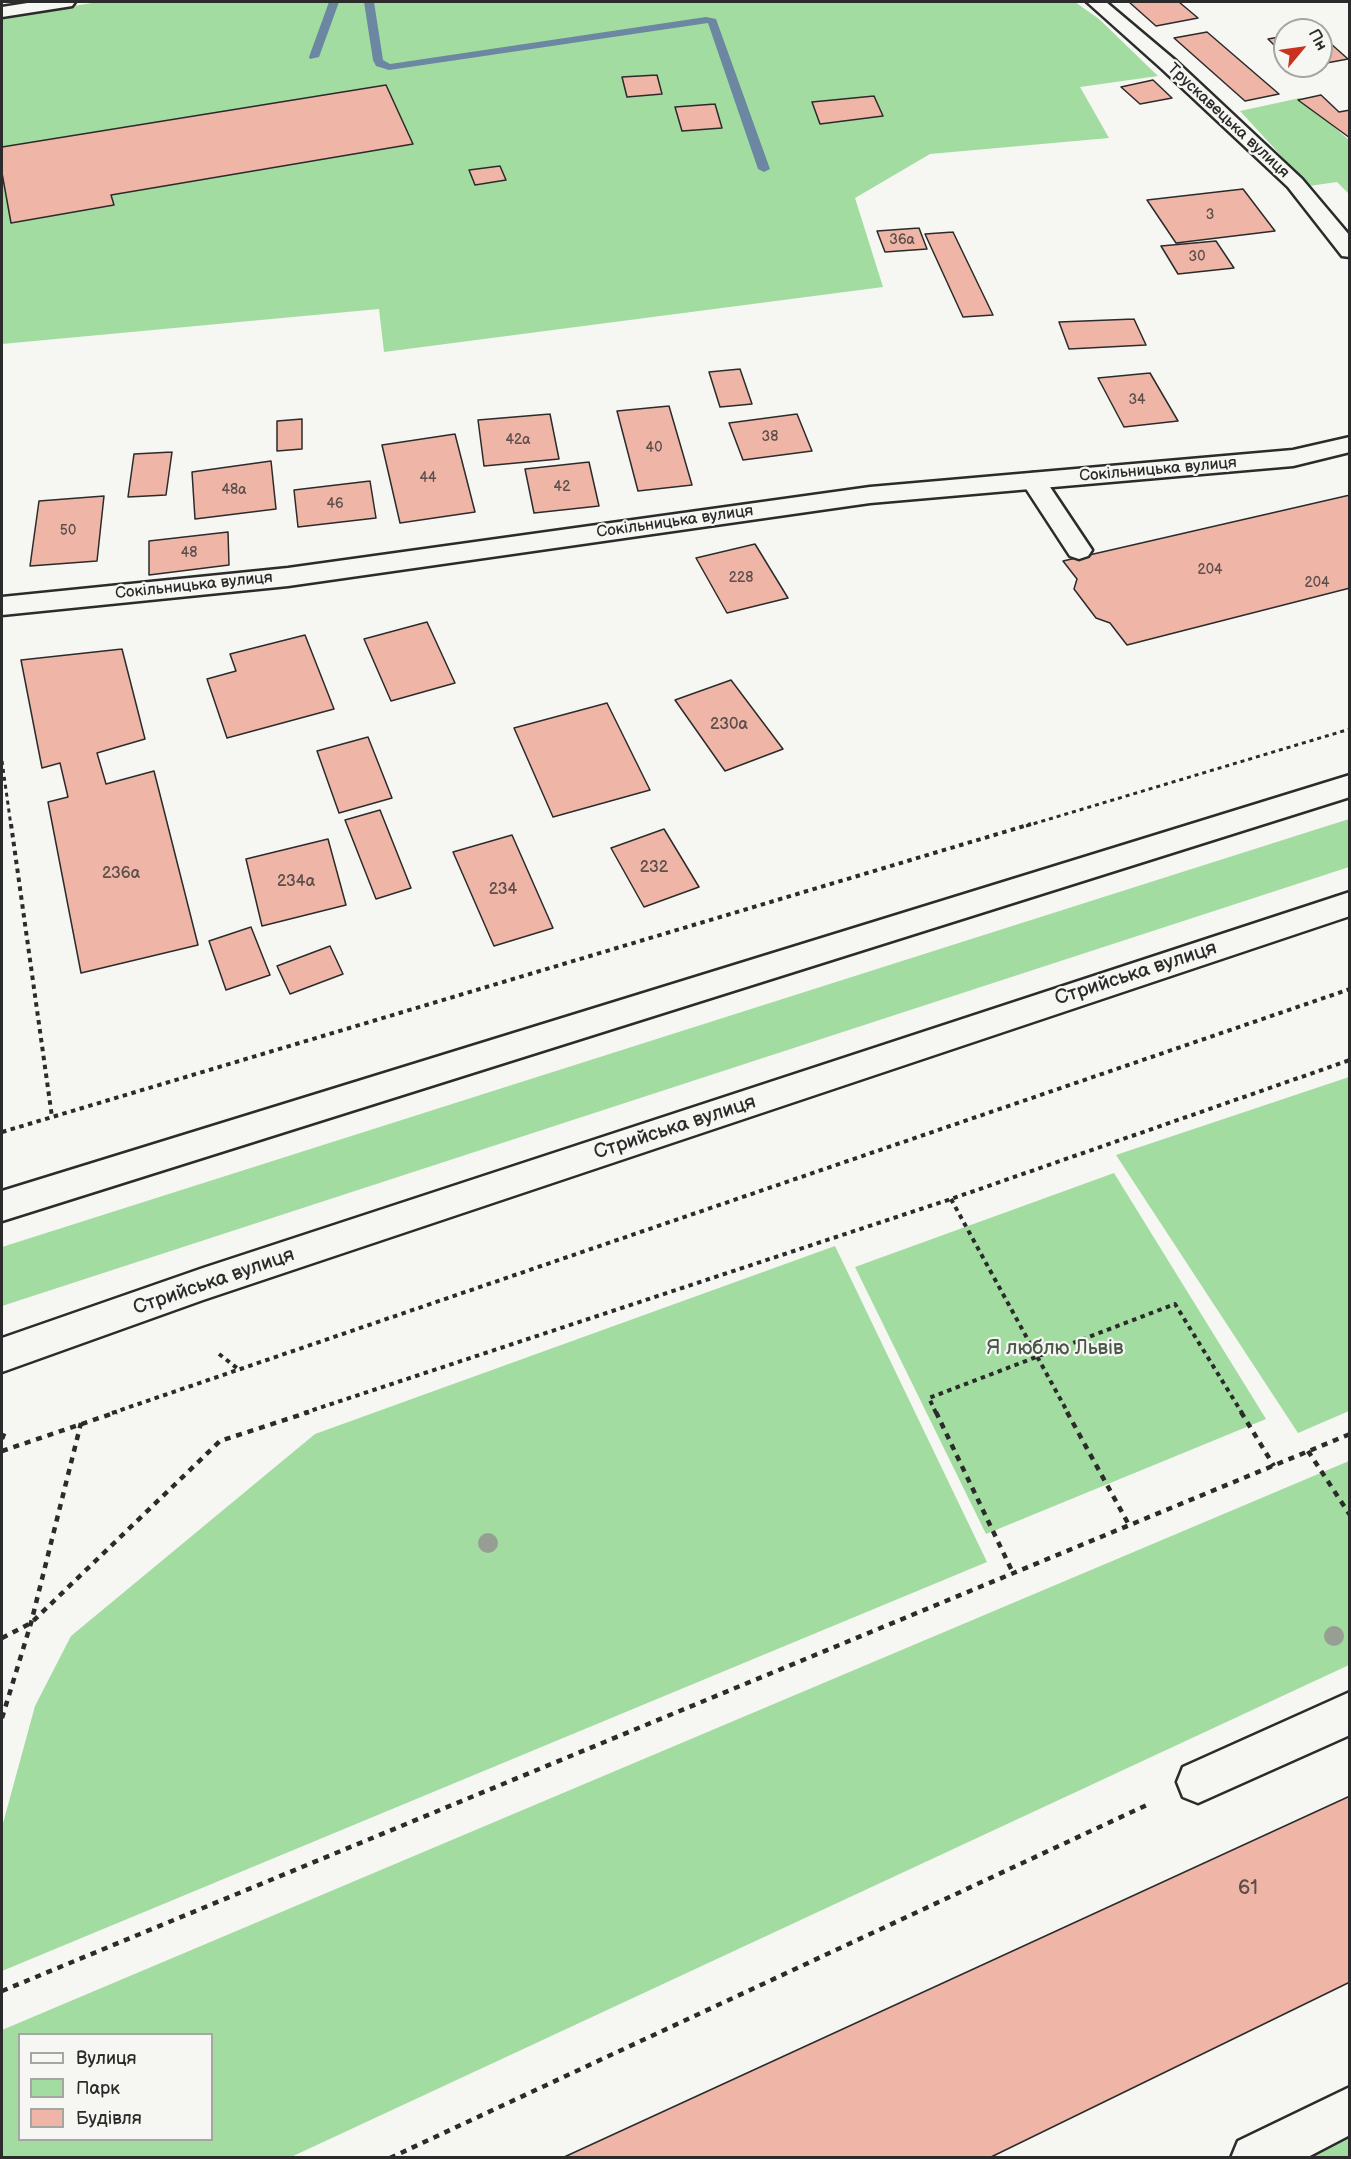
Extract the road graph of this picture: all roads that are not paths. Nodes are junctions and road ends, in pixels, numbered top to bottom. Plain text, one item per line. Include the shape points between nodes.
1 (66, 2) edge
2 (1096, 2) edge
3 (2, 12) edge
4 (1350, 251) edge
5 (1350, 444) edge
6 (1034, 481) junction
7 (1079, 550) dead end
8 (2, 606) edge
9 (1350, 786) edge
10 (1350, 904) edge
11 (2, 1206) edge
12 (2, 1355) edge
13 (1350, 1713) edge
14 (1198, 1782) road end
15 (1350, 2110) edge
16 (1255, 2157) edge

1 - 3 main road
2 - 4 main road, Трускавецька вулиця via 1295,183
5 - 6 main road, Сокільницька вулиця via 1293,458
6 - 7 main road
6 - 8 main road, Сокільницька вулиця via 870,495 288,577
9 - 11 main road
10 - 12 main road, Стрийська вулиця via 203,1284
13 - 14 main road
15 - 16 main road

